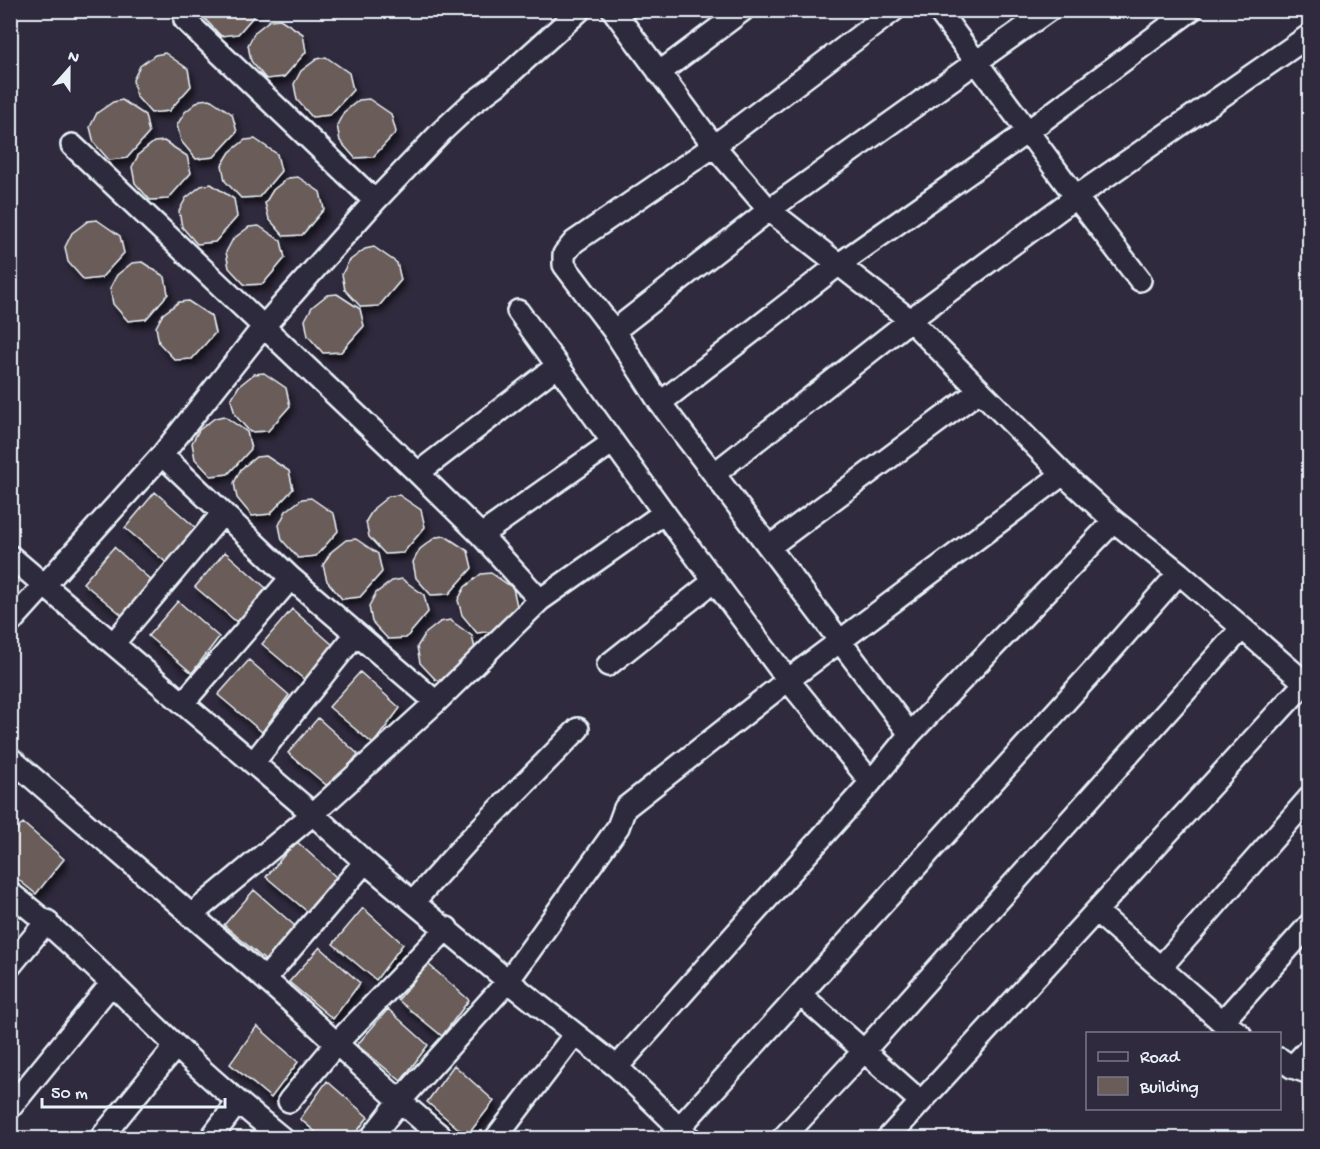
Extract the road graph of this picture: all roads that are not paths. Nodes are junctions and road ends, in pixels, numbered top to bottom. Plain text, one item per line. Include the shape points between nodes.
1 (580, 10) edge
2 (613, 10) edge
3 (744, 10) edge
4 (894, 10) edge
5 (938, 10) edge
6 (1049, 10) edge
7 (1191, 10) edge
8 (185, 20) dead end
9 (1310, 35) edge
10 (977, 62) junction
11 (659, 73) junction
12 (1028, 132) junction
13 (72, 145) dead end
14 (714, 146) junction
15 (1076, 197) junction
16 (375, 201) junction
17 (768, 210) junction
18 (838, 265) junction
19 (1140, 280) dead end
20 (518, 311) dead end
21 (910, 320) junction
22 (264, 326) junction
23 (614, 331) junction
24 (557, 366) junction
25 (979, 391) junction
26 (660, 403) junction
27 (613, 442) junction
28 (162, 455) junction
29 (418, 473) junction
30 (714, 474) junction
31 (1063, 474) junction
32 (223, 513) junction
33 (664, 513) junction
34 (1114, 521) junction
35 (481, 535) junction
36 (769, 547) junction
37 (10, 556) edge
38 (1179, 573) junction
39 (291, 578) junction
40 (714, 581) junction
41 (44, 585) junction
42 (540, 600) junction
43 (10, 623) edge
44 (1242, 628) junction
45 (356, 634) junction
46 (840, 641) junction
47 (113, 644) junction
48 (608, 665) dead end
49 (788, 680) junction
50 (1307, 685) edge
51 (436, 702) junction
52 (183, 703) junction
53 (578, 729) dead end
54 (910, 734) junction
55 (253, 763) junction
56 (13, 766) edge
57 (871, 782) junction
58 (1310, 797) edge
59 (313, 814) junction
60 (365, 862) junction
61 (10, 893) edge
62 (414, 901) junction
63 (1096, 911) junction
64 (190, 916) junction
65 (47, 921) junction
66 (1310, 924) edge
67 (447, 928) junction
68 (10, 966) edge
69 (1161, 967) junction
70 (265, 979) junction
71 (508, 981) junction
72 (112, 983) junction
73 (801, 995) junction
74 (1231, 1028) edge
75 (575, 1034) junction
76 (338, 1043) junction
77 (176, 1046) junction
78 (1310, 1048) edge
79 (863, 1052) junction
80 (617, 1067) junction
81 (1294, 1067) edge
82 (289, 1101) dead end
83 (920, 1101) junction
84 (238, 1102) junction
85 (399, 1102) junction
86 (10, 1108) edge
87 (680, 1135) edge
88 (101, 1138) edge
89 (211, 1138) edge
90 (282, 1138) edge
91 (371, 1138) edge
92 (443, 1138) edge
93 (496, 1138) edge
94 (783, 1138) edge
95 (888, 1138) edge

1 - 16 street via 442,131
2 - 11 street
3 - 11 street
4 - 14 street
5 - 10 street
6 - 10 street
7 - 12 street
8 - 16 street
9 - 15 street
10 - 12 street
10 - 17 street
11 - 14 street
12 - 15 street
12 - 18 street
13 - 22 street
14 - 17 street
14 - 23 street via 574,242 564,254 564,265
15 - 19 street
15 - 21 street
16 - 22 street
17 - 18 street
17 - 23 street
18 - 21 street
18 - 26 street
20 - 24 street
21 - 25 street
21 - 30 street
22 - 28 street
22 - 29 street
23 - 26 street
24 - 27 street
24 - 29 street
25 - 31 street
25 - 36 street
26 - 30 street
27 - 33 street
27 - 35 street
28 - 32 street
28 - 41 street
29 - 35 street
30 - 36 street
31 - 34 street
31 - 46 street
32 - 39 street
32 - 47 street
33 - 40 street
33 - 42 street
34 - 38 street
34 - 54 street
35 - 42 street
36 - 46 street
37 - 41 street
38 - 44 street
38 - 73 street
39 - 45 street
39 - 52 street
40 - 48 street
40 - 49 street
41 - 43 street
41 - 47 street
42 - 51 street
44 - 50 street
44 - 79 street
45 - 51 street
45 - 55 street
46 - 49 street
46 - 54 street
47 - 52 street
49 - 57 street
49 - 71 street via 625,808 618,827
50 - 63 street
51 - 59 street
52 - 55 street
53 - 62 street
54 - 57 street
55 - 59 street
56 - 64 street
57 - 80 street
58 - 69 street
59 - 60 street
59 - 64 street
60 - 62 street
60 - 70 street
61 - 65 street
62 - 67 street
63 - 69 street
63 - 83 street
64 - 70 street
65 - 68 street
65 - 72 street
66 - 74 street
67 - 71 street
67 - 76 street
69 - 74 street
70 - 76 street
71 - 75 street
71 - 85 street
72 - 77 street
72 - 86 street
73 - 79 street
73 - 87 street
75 - 80 street
75 - 93 street
76 - 82 street
76 - 85 street
77 - 84 street
77 - 88 street
78 - 81 street
79 - 83 street
79 - 94 street
80 - 87 street
83 - 95 street
84 - 89 street
84 - 90 street
85 - 91 street
85 - 92 street

